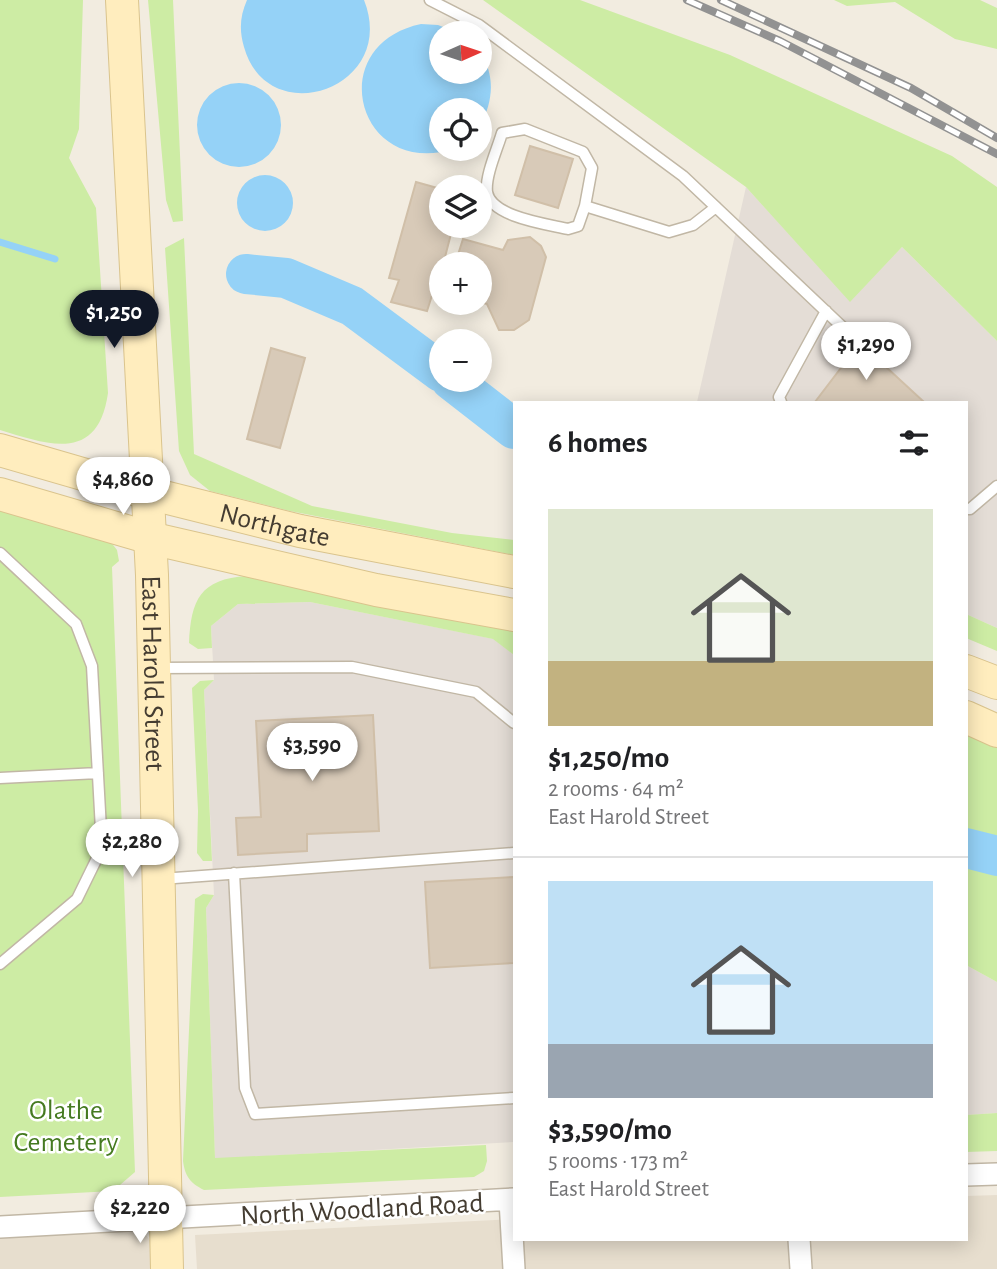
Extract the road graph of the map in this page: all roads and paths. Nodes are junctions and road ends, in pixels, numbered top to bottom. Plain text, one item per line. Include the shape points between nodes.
1 (122, 0) edge
2 (430, 0) edge
3 (585, 206) junction
4 (716, 207) junction
5 (826, 311) junction
6 (854, 338) dead end
7 (781, 401) edge
8 (0, 450) edge
9 (997, 486) edge
10 (148, 493) junction
11 (0, 494) edge
12 (968, 509) edge
13 (150, 538) junction
14 (0, 553) edge
15 (513, 572) edge
16 (513, 615) edge
17 (154, 668) junction
18 (968, 672) edge
19 (997, 683) edge
20 (968, 718) edge
21 (513, 722) edge
22 (997, 731) edge
23 (98, 773) junction
24 (0, 778) edge
25 (513, 853) edge
26 (234, 873) junction
27 (158, 879) junction
28 (0, 964) edge
29 (513, 1098) edge
30 (997, 1174) edge
31 (968, 1175) edge
32 (512, 1200) edge
33 (165, 1218) junction
34 (0, 1227) edge
35 (513, 1234) edge
36 (513, 1241) edge
37 (799, 1241) edge
38 (167, 1269) edge
39 (514, 1269) edge
40 (801, 1269) edge

1 - 10 main road, East Harold Street
2 - 4 lane via 479,25 682,176
3 - 3 lane via 592,168 583,152 525,129 502,134 486,190 501,212 568,229 578,226
3 - 4 lane via 669,232 692,225
4 - 5 lane
5 - 6 lane
5 - 7 lane
8 - 10 main road, Northgate
9 - 12 lane
10 - 13 main road, East Harold Street
10 - 15 main road, Northgate via 300,531
11 - 13 main road, Northgate
13 - 16 main road, Northgate via 376,590
13 - 17 main road, East Harold Street
14 - 23 lane via 76,624 92,666
17 - 21 lane via 352,667 476,692
17 - 27 main road, East Harold Street
18 - 19 main road
20 - 22 main road
23 - 24 lane
23 - 28 lane via 102,848 77,899
25 - 26 lane
26 - 27 lane
26 - 29 lane via 245,1088 255,1114
27 - 33 main road, East Harold Street
30 - 31 street
32 - 33 street, North Woodland Road
32 - 35 street
33 - 34 street, North Woodland Road
33 - 38 main road, East Harold Street
36 - 39 street
37 - 40 street

